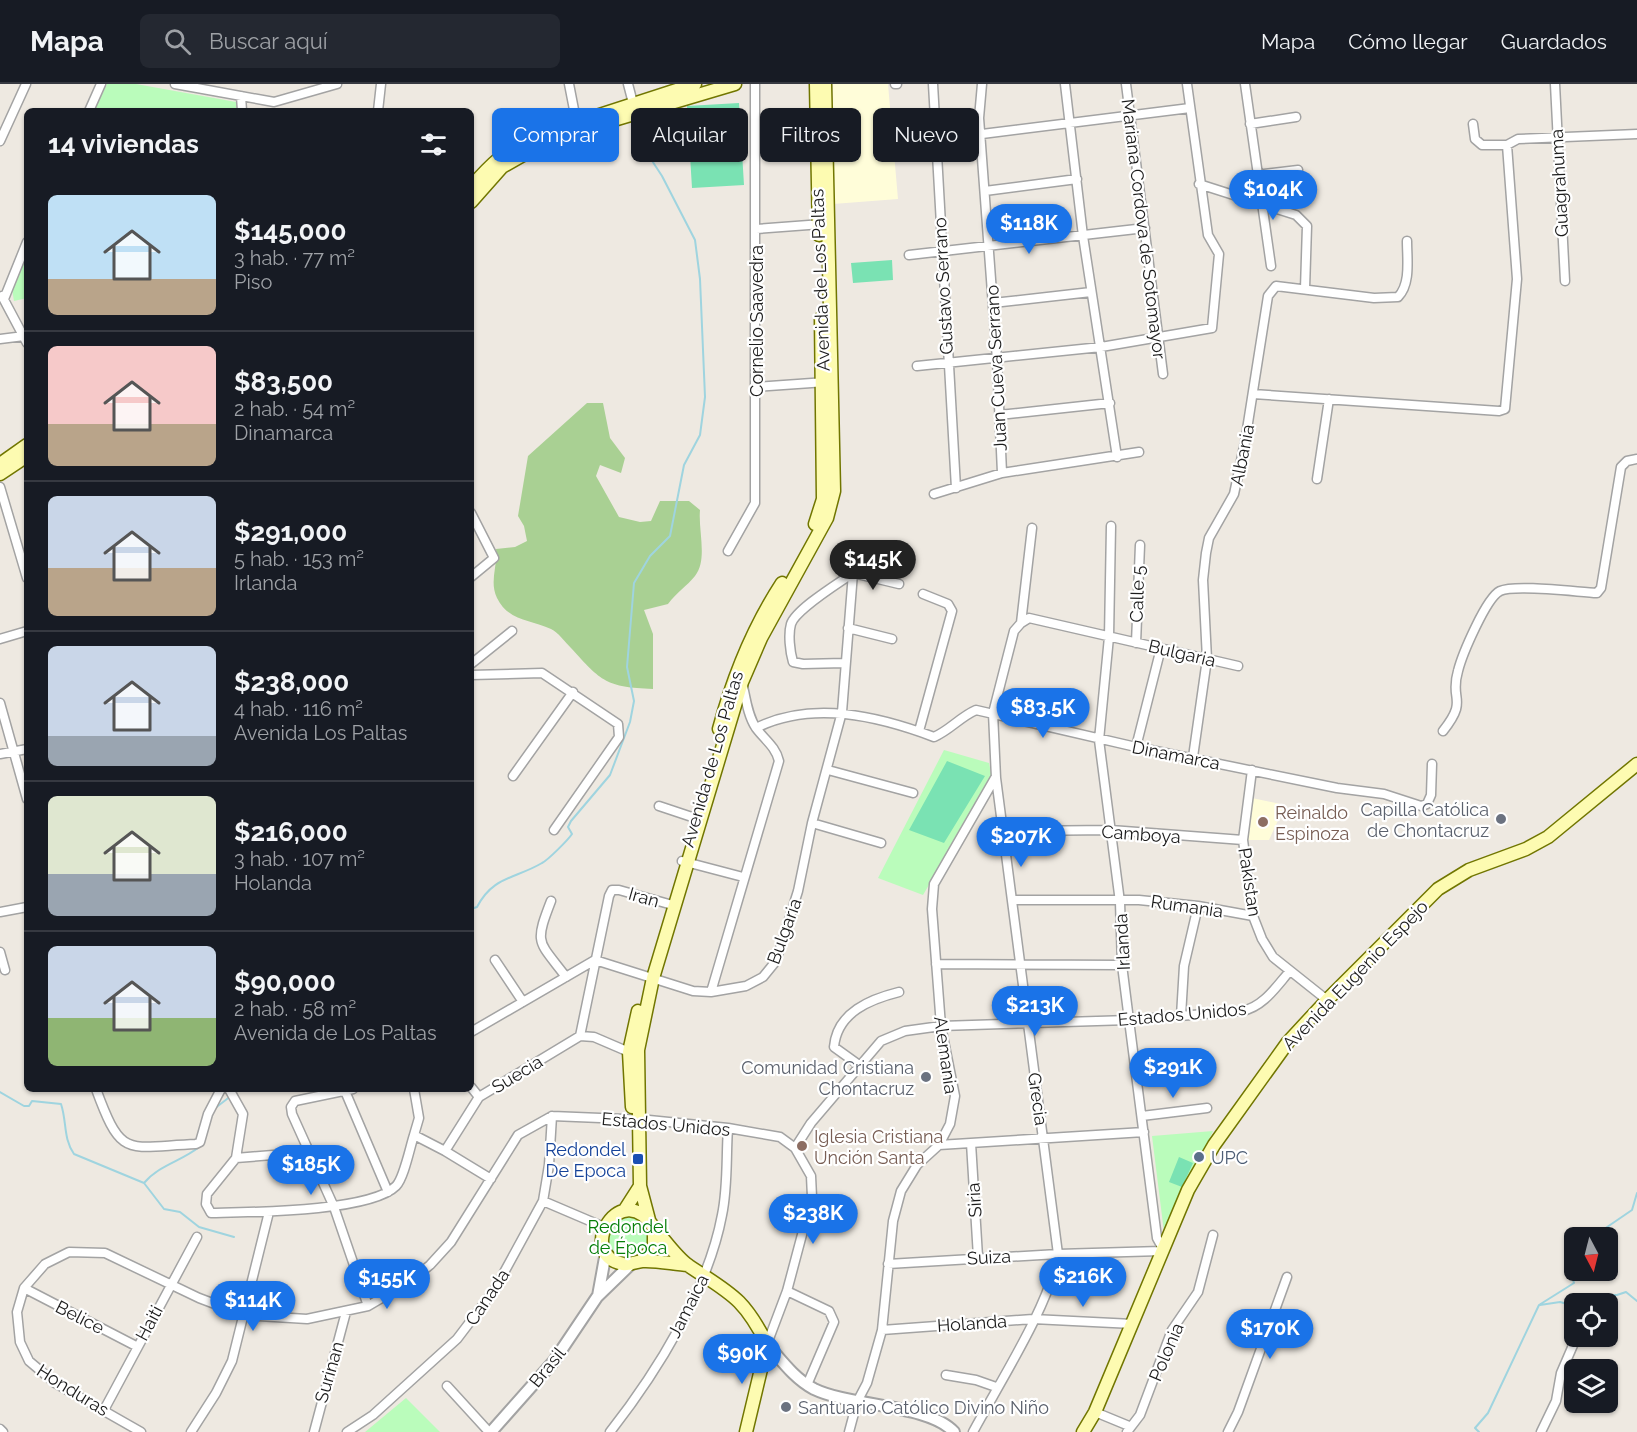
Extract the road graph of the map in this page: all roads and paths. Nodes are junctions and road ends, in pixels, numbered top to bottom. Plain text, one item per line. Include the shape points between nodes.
1 (26, 84) edge
2 (101, 84) edge
3 (175, 84) edge
4 (306, 84) edge
5 (337, 84) edge
6 (381, 84) edge
7 (569, 84) edge
8 (628, 84) edge
9 (695, 84) edge
10 (735, 84) edge
11 (755, 84) edge
12 (816, 84) edge
13 (825, 84) edge
14 (933, 84) edge
15 (982, 84) edge
16 (1065, 84) edge
17 (1126, 84) edge
18 (1187, 84) edge
19 (1245, 84) edge
20 (1555, 85) edge
21 (313, 91) junction
22 (241, 96) junction
23 (90, 108) edge
24 (242, 108) edge
25 (378, 108) edge
26 (574, 108) edge
27 (634, 108) junction
28 (820, 108) edge
29 (822, 108) edge
30 (934, 108) edge
31 (1190, 108) junction
32 (1130, 115) junction
33 (1296, 117) dead end
34 (979, 118) joint
35 (1070, 121) junction
36 (1250, 124) junction
37 (1473, 124) dead end
38 (982, 134) junction
39 (1637, 134) edge
40 (1556, 137) junction
41 (0, 141) edge
42 (1507, 145) junction
43 (492, 162) edge
44 (510, 162) edge
45 (822, 162) edge
46 (936, 162) edge
47 (1298, 170) dead end
48 (1256, 175) junction
49 (1077, 179) junction
50 (474, 183) edge
51 (1199, 184) junction
52 (985, 191) junction
53 (474, 199) edge
54 (1263, 204) junction
55 (823, 224) junction
56 (1145, 228) junction
57 (756, 229) junction
58 (1083, 236) junction
59 (1407, 241) dead end
60 (988, 247) junction
61 (24, 248) edge
62 (941, 253) junction
63 (909, 255) dead end
64 (1271, 266) dead end
65 (1564, 281) dead end
66 (1305, 289) junction
67 (1091, 292) junction
68 (2, 296) edge
69 (993, 303) junction
70 (24, 335) edge
71 (0, 339) edge
72 (24, 339) edge
73 (1157, 339) junction
74 (1101, 347) junction
75 (997, 360) junction
76 (948, 364) junction
77 (917, 366) dead end
78 (1163, 374) dead end
79 (827, 382) junction
80 (756, 387) junction
81 (1253, 394) junction
82 (1329, 399) junction
83 (1110, 403) junction
84 (999, 415) junction
85 (24, 447) edge
86 (1139, 452) dead end
87 (1117, 457) junction
88 (24, 458) edge
89 (1637, 459) edge
90 (0, 464) edge
91 (1002, 473) junction
92 (0, 474) edge
93 (1317, 479) dead end
94 (0, 487) edge
95 (956, 488) junction
96 (934, 494) dead end
97 (474, 519) edge
98 (1111, 526) dead end
99 (1032, 528) dead end
100 (1140, 545) dead end
101 (728, 550) dead end
102 (24, 568) edge
103 (853, 573) junction
104 (474, 575) edge
105 (899, 584) dead end
106 (923, 594) dead end
107 (1021, 622) junction
108 (848, 628) junction
109 (512, 631) dead end
110 (24, 632) edge
111 (1108, 636) junction
112 (0, 639) edge
113 (892, 639) dead end
114 (1136, 643) junction
115 (1161, 648) junction
116 (1207, 659) junction
117 (474, 662) edge
118 (844, 663) junction
119 (1238, 666) dead end
120 (474, 675) edge
121 (738, 680) junction
122 (573, 692) junction
123 (0, 703) edge
124 (842, 712) junction
125 (993, 713) junction
126 (756, 728) junction
127 (1443, 730) dead end
128 (919, 731) junction
129 (1099, 740) junction
130 (1136, 747) junction
131 (24, 750) edge
132 (14, 752) junction
133 (0, 754) edge
134 (1193, 757) junction
135 (1432, 764) dead end
136 (1637, 764) edge
137 (828, 770) junction
138 (1252, 770) junction
139 (513, 776) dead end
140 (996, 778) junction
141 (24, 788) edge
142 (913, 794) dead end
143 (659, 806) dead end
144 (698, 819) junction
145 (812, 823) junction
146 (554, 830) dead end
147 (1111, 830) junction
148 (1003, 831) junction
149 (1243, 840) junction
150 (881, 843) dead end
151 (685, 863) junction
152 (743, 877) junction
153 (1013, 900) junction
154 (551, 901) dead end
155 (1120, 902) junction
156 (672, 905) junction
157 (1198, 906) junction
158 (24, 908) edge
159 (0, 912) edge
160 (1253, 916) junction
161 (0, 952) edge
162 (495, 960) dead end
163 (595, 960) junction
164 (1022, 963) junction
165 (936, 964) junction
166 (1122, 965) junction
167 (6, 970) dead end
168 (1289, 972) junction
169 (650, 976) junction
170 (566, 977) junction
171 (711, 992) junction
172 (899, 992) dead end
173 (1327, 1000) junction
174 (523, 1002) junction
175 (1181, 1016) junction
176 (1129, 1020) junction
177 (1028, 1024) junction
178 (941, 1026) junction
179 (474, 1030) edge
180 (580, 1036) junction
181 (629, 1052) junction
182 (859, 1065) junction
183 (474, 1090) edge
184 (97, 1092) edge
185 (220, 1092) edge
186 (231, 1092) edge
187 (340, 1092) edge
188 (350, 1092) edge
189 (415, 1092) edge
190 (479, 1096) junction
191 (1207, 1108) dead end
192 (552, 1116) junction
193 (1142, 1116) junction
194 (638, 1121) junction
195 (728, 1128) junction
196 (1144, 1132) junction
197 (414, 1135) junction
198 (1044, 1139) junction
199 (971, 1143) junction
200 (939, 1145) junction
201 (795, 1148) junction
202 (445, 1151) junction
203 (310, 1152) junction
204 (236, 1158) junction
205 (491, 1179) junction
206 (640, 1186) junction
207 (388, 1192) junction
208 (543, 1201) junction
209 (334, 1207) junction
210 (624, 1211) junction
211 (269, 1212) junction
212 (651, 1224) junction
213 (604, 1227) junction
214 (1213, 1235) dead end
215 (197, 1237) dead end
216 (1162, 1249) junction
217 (606, 1252) junction
218 (1058, 1254) junction
219 (978, 1257) junction
220 (636, 1263) junction
221 (888, 1264) junction
222 (688, 1265) junction
223 (705, 1274) junction
224 (1287, 1277) dead end
225 (170, 1284) junction
226 (24, 1288) junction
227 (787, 1291) junction
228 (597, 1297) junction
229 (368, 1306) junction
230 (346, 1312) junction
231 (243, 1315) junction
232 (1033, 1319) junction
233 (1133, 1324) junction
234 (882, 1330) junction
235 (767, 1344) junction
236 (136, 1347) junction
237 (1572, 1347) edge
238 (946, 1375) dead end
239 (807, 1385) junction
240 (447, 1386) dead end
241 (996, 1387) junction
242 (857, 1402) junction
243 (104, 1410) junction
244 (1095, 1412) junction
245 (1132, 1428) edge
246 (141, 1432) edge
247 (191, 1432) edge
248 (314, 1432) edge
249 (347, 1432) edge
250 (490, 1432) edge
251 (610, 1432) edge
252 (746, 1432) edge
253 (849, 1432) edge
254 (954, 1432) edge
255 (973, 1432) edge
256 (1083, 1432) edge
257 (1228, 1432) edge
258 (1541, 1432) edge

1 - 41 street
2 - 23 street
3 - 22 street
4 - 21 street
5 - 21 street
6 - 25 street
7 - 26 street
8 - 27 street
9 - 27 main road
10 - 27 main road
11 - 57 street, Cornelio Saavedra
12 - 28 main road, Avenida de Los Paltas
13 - 29 main road, Avenida de Los Paltas
14 - 30 street, Gustavo Serrano
15 - 34 street, Juan Cueva Serrano
16 - 35 street
17 - 32 street, Mariana Cordova de Sotomayor
18 - 31 street
19 - 36 street
20 - 40 street, Guagrahuma
21 - 22 street via 274,102
22 - 24 street
31 - 32 street
31 - 51 street
32 - 35 street
32 - 56 street, Mariana Cordova de Sotomayor
33 - 36 street
34 - 38 street, Juan Cueva Serrano
35 - 38 street
35 - 49 street
36 - 48 street
37 - 42 street via 1474,139 1482,145
38 - 52 street, Juan Cueva Serrano
39 - 40 street
40 - 42 street via 1518,139
40 - 65 street, Guagrahuma
42 - 82 street via 1517,279 1505,409
43 - 50 main road
44 - 53 main road
45 - 55 main road, Avenida de Los Paltas
46 - 62 street, Gustavo Serrano
47 - 48 street
48 - 54 street
49 - 52 street
49 - 58 street
51 - 54 street
51 - 73 street via 1208,235 1219,254 1212,328
52 - 60 street, Juan Cueva Serrano
54 - 64 street
54 - 66 street via 1296,215 1307,226
55 - 57 street
55 - 79 main road, Avenida de Los Paltas
56 - 58 street
56 - 73 street, Mariana Cordova de Sotomayor
57 - 80 street, Cornelio Saavedra
58 - 60 street
58 - 67 street
59 - 66 street, Albania via 1407,276 1404,291 1398,297 1374,298
60 - 62 street
60 - 69 street, Juan Cueva Serrano
61 - 68 street
62 - 63 street
62 - 76 street, Gustavo Serrano
66 - 81 street, Albania via 1276,286 1271,290
67 - 69 street
67 - 74 street
68 - 70 street
69 - 75 street, Juan Cueva Serrano
71 - 72 street
73 - 74 street
73 - 78 street, Mariana Cordova de Sotomayor
74 - 75 street
74 - 83 street
75 - 76 street
75 - 84 street, Juan Cueva Serrano
76 - 77 street
76 - 95 street, Gustavo Serrano
79 - 80 street
79 - 121 main road, Avenida de Los Paltas via 820,515 754,631
80 - 101 street, Cornelio Saavedra via 755,503
81 - 82 street
81 - 116 street, Albania via 1234,494 1209,538 1206,553 1203,580
82 - 93 street
83 - 84 street
83 - 87 street
84 - 91 street, Juan Cueva Serrano
85 - 90 main road
86 - 87 street
87 - 91 street
88 - 92 main road
89 - 127 street via 1621,466 1601,588 1596,593 1520,589 1502,590 1495,595 1457,672 1458,706
91 - 95 street
94 - 102 street
95 - 96 street
97 - 104 street via 494,558
98 - 111 street, Irlanda
99 - 107 street, Grecia
100 - 114 street, Calle 5
103 - 105 street
103 - 108 street, Bulgaria
103 - 118 street via 799,613 791,624 793,662
106 - 128 street via 948,604 952,611
107 - 111 street, Bulgaria via 1029,618
107 - 125 street, Grecia via 1014,631
108 - 113 street
108 - 118 street, Bulgaria
109 - 117 street
110 - 112 street
111 - 114 street, Bulgaria
111 - 129 street, Irlanda
114 - 115 street, Bulgaria
115 - 116 street, Bulgaria
115 - 130 street
116 - 119 street, Bulgaria
116 - 134 street, Albania
118 - 124 street, Bulgaria
120 - 122 street via 542,673
121 - 126 street
121 - 144 main road, Avenida de Los Paltas
122 - 139 street
122 - 146 street via 618,724 619,737
123 - 132 street
124 - 126 street, Dinamarca via 790,714
124 - 128 street, Dinamarca
124 - 137 street, Bulgaria
125 - 128 street, Dinamarca via 976,710 963,715 948,731 934,737
125 - 129 street, Dinamarca
125 - 140 street, Grecia
126 - 152 street via 776,751 779,761
129 - 130 street, Dinamarca
129 - 147 street, Irlanda
130 - 134 street, Dinamarca
131 - 132 street
132 - 133 street
132 - 141 street
134 - 138 street, Dinamarca
135 - 138 street, Dinamarca via 1431,795 1427,804 1421,806 1384,794
136 - 173 main road, Avenida Eugenio Espejo via 1548,837 1468,870 1438,889
137 - 142 street
137 - 145 street, Bulgaria
138 - 149 street, Pakistan
140 - 148 street, Grecia
140 - 165 street, Alemania via 934,884
143 - 144 street
144 - 151 main road, Avenida de Los Paltas
145 - 150 street
145 - 171 street, Bulgaria via 798,891 776,962 763,977 746,986
147 - 148 street, Camboya
147 - 149 street, Camboya
147 - 155 street, Irlanda
148 - 153 street, Grecia
149 - 160 street, Pakistan
151 - 152 street
151 - 156 main road, Avenida de Los Paltas
152 - 171 street
153 - 155 street, Rumania
153 - 164 street, Grecia
154 - 170 street via 539,931 540,939
155 - 157 street, Rumania
155 - 166 street, Irlanda
156 - 163 street, Iran via 612,890
156 - 169 main road, Avenida de Los Paltas
157 - 160 street, Rumania
157 - 175 street via 1184,966
158 - 159 street
160 - 168 street, Pakistan via 1273,957
161 - 167 street
162 - 174 street
163 - 169 street, Bulgaria
163 - 170 street
163 - 180 street
164 - 165 street
164 - 166 street
164 - 177 street, Grecia
165 - 178 street, Alemania
166 - 176 street, Irlanda
168 - 173 street, Pakistan
168 - 175 street, Estados Unidos via 1252,1009
169 - 171 street, Bulgaria via 693,991
169 - 181 main road, Avenida de Los Paltas
169 - 194 main road, Avenida de Los Paltas via 638,1050
170 - 174 street
172 - 182 street via 869,1000 851,1013 841,1029 834,1047
173 - 216 main road, Avenida Eugenio Espejo via 1288,1042 1214,1145 1188,1190
174 - 179 street
175 - 176 street, Estados Unidos
176 - 177 street, Estados Unidos
176 - 193 street, Irlanda
177 - 178 street, Estados Unidos
177 - 198 street, Grecia
178 - 182 street, Estados Unidos via 905,1031 881,1041
178 - 200 street, Alemania via 955,1096 950,1124
180 - 181 street via 594,1037
180 - 190 street, Suecia
181 - 194 main road, Avenida de Los Paltas via 632,1113
182 - 201 street, Estados Unidos
183 - 190 street
184 - 185 street via 110,1128 132,1147 196,1144
186 - 204 street via 243,1114
187 - 203 street via 296,1101 291,1107
188 - 207 street
189 - 197 street via 419,1118
190 - 202 street, Suecia
191 - 193 street
192 - 194 street, Estados Unidos
192 - 205 street via 518,1136
192 - 208 street, Canada
193 - 196 street, Irlanda
194 - 195 street, Estados Unidos
194 - 206 main road, Avenida de Los Paltas
195 - 201 street, Estados Unidos via 780,1137
195 - 223 street, Jamaica via 723,1214
196 - 198 street
196 - 216 street, Irlanda via 1157,1238
197 - 202 street
197 - 207 street via 397,1185
198 - 199 street
198 - 218 street, Grecia
199 - 200 street
199 - 219 street, Siria
200 - 221 street, Alemania via 917,1166 901,1191
201 - 227 street via 811,1176 812,1197
202 - 205 street
203 - 204 street
203 - 209 street
204 - 211 street via 207,1194 206,1204 211,1213
205 - 229 street via 451,1242 430,1265
206 - 210 main road
206 - 212 main road, Avenida de Los Paltas
207 - 209 street
208 - 213 street
208 - 249 street, Canada via 474,1319 373,1415
209 - 211 street
209 - 229 street
210 - 212 main road via 633,1211
210 - 213 main road via 609,1219
211 - 231 street
212 - 220 main road via 654,1247
212 - 222 main road
213 - 217 main road via 602,1244
214 - 245 street, Polonia via 1198,1292 1172,1329
215 - 225 street, Haiti
216 - 218 street, Suiza
216 - 233 main road, Avenida Eugenio Espejo
217 - 220 main road via 617,1262
217 - 228 street, Brasil
218 - 219 street, Suiza
218 - 232 street, Grecia via 1056,1270
219 - 221 street, Suiza
220 - 222 main road
220 - 228 street, Brasil
221 - 234 street, Alemania
222 - 223 main road
223 - 235 main road via 741,1302
223 - 251 street, Jamaica via 666,1347
224 - 257 street
225 - 226 street, Honduras via 105,1253 69,1252 45,1264
225 - 231 street
225 - 236 street, Haiti
226 - 236 street, Belice
226 - 243 street, Honduras via 16,1322 29,1361 55,1383
227 - 235 street
227 - 239 street via 829,1311 834,1322
228 - 250 street, Brasil via 554,1361
229 - 230 street
230 - 231 street via 307,1319
230 - 248 street, Surinan
231 - 247 street via 232,1361
232 - 233 street, Holanda
232 - 234 street, Holanda
232 - 241 street, Grecia
233 - 244 main road, Avenida Eugenio Espejo
234 - 242 street, Alemania via 867,1383
235 - 239 street
235 - 252 main road
236 - 243 street, Haiti
237 - 258 street via 1560,1373 1556,1401
238 - 241 street
239 - 242 street
240 - 250 street
241 - 255 street, Grecia
242 - 253 street, Alemania
242 - 254 street via 932,1417
243 - 246 street, Honduras
244 - 245 street
244 - 256 main road, Avenida Eugenio Espejo

